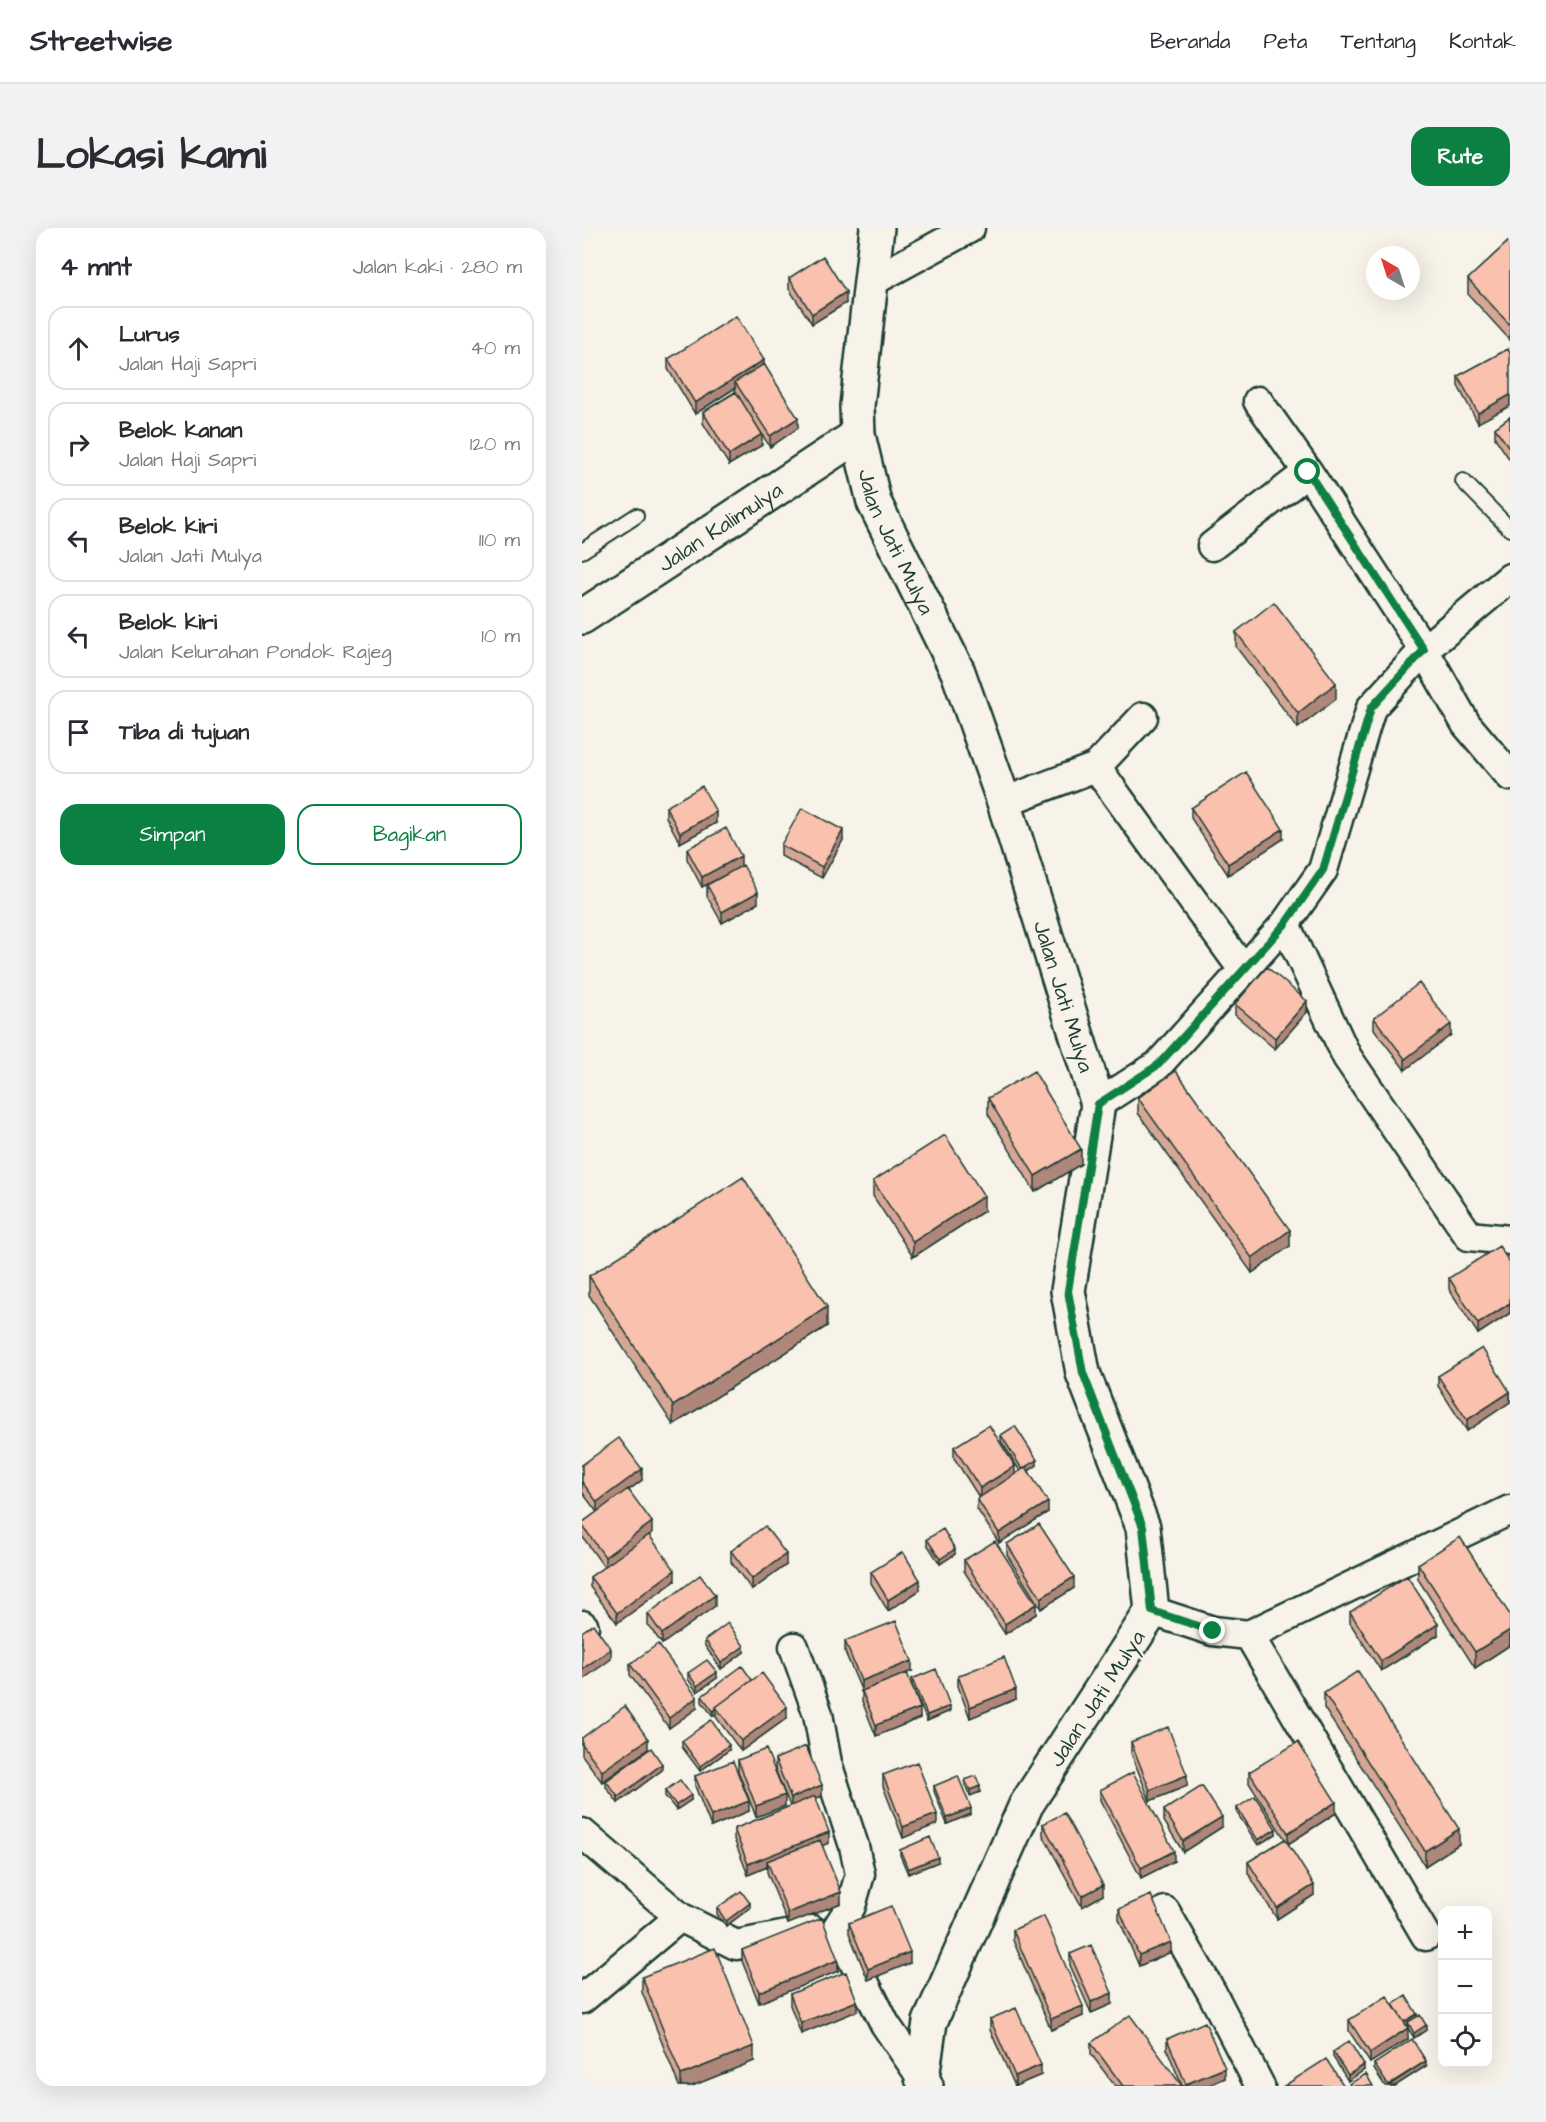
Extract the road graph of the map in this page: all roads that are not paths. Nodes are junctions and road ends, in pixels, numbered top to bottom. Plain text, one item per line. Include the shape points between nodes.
1 (877, 228) edge
2 (970, 228) edge
3 (871, 282) junction
4 (1258, 401) dead end
5 (858, 435) junction
6 (1308, 472) junction
7 (1463, 481) dead end
8 (636, 516) dead end
9 (1510, 529) edge
10 (1212, 546) dead end
11 (582, 551) edge
12 (1510, 578) edge
13 (582, 617) edge
14 (1424, 650) junction
15 (1143, 717) dead end
16 (1096, 767) junction
17 (1510, 776) edge
18 (1004, 802) junction
19 (1285, 924) junction
20 (1244, 972) junction
21 (1098, 1104) junction
22 (1510, 1240) edge
23 (1510, 1510) edge
24 (1152, 1611) junction
25 (1249, 1635) junction
26 (794, 1647) dead end
27 (582, 1833) edge
28 (1165, 1911) dead end
29 (680, 1917) junction
30 (837, 1928) junction
31 (1426, 1936) dead end
32 (582, 1999) edge
33 (924, 2082) edge
34 (1260, 2086) edge

1 - 3 main road, Jalan Jati Mulya
2 - 3 street
3 - 5 main road, Jalan Jati Mulya via 857,406
4 - 6 street
5 - 13 main road, Jalan Kalimulya
5 - 18 main road, Jalan Jati Mulya via 874,502 958,672
6 - 10 street
6 - 14 street
7 - 9 lane
8 - 11 lane
12 - 14 street
14 - 17 street via 1466,724
14 - 19 street via 1371,708 1323,870
15 - 16 street
16 - 18 street
16 - 20 street
18 - 21 main road, Jalan Jati Mulya
19 - 20 street
19 - 22 street via 1347,1057 1469,1236
20 - 21 street via 1158,1065
21 - 24 main road, Jalan Jati Mulya via 1068,1291 1083,1373 1143,1527
23 - 25 street
24 - 25 street via 1213,1631
24 - 33 main road, Jalan Jati Mulya via 1026,1805 930,2022
25 - 31 street
26 - 30 street via 818,1714 860,1874 851,1906
27 - 29 street
28 - 34 street
29 - 30 street via 736,1945
29 - 32 street
30 - 33 street via 885,2024

